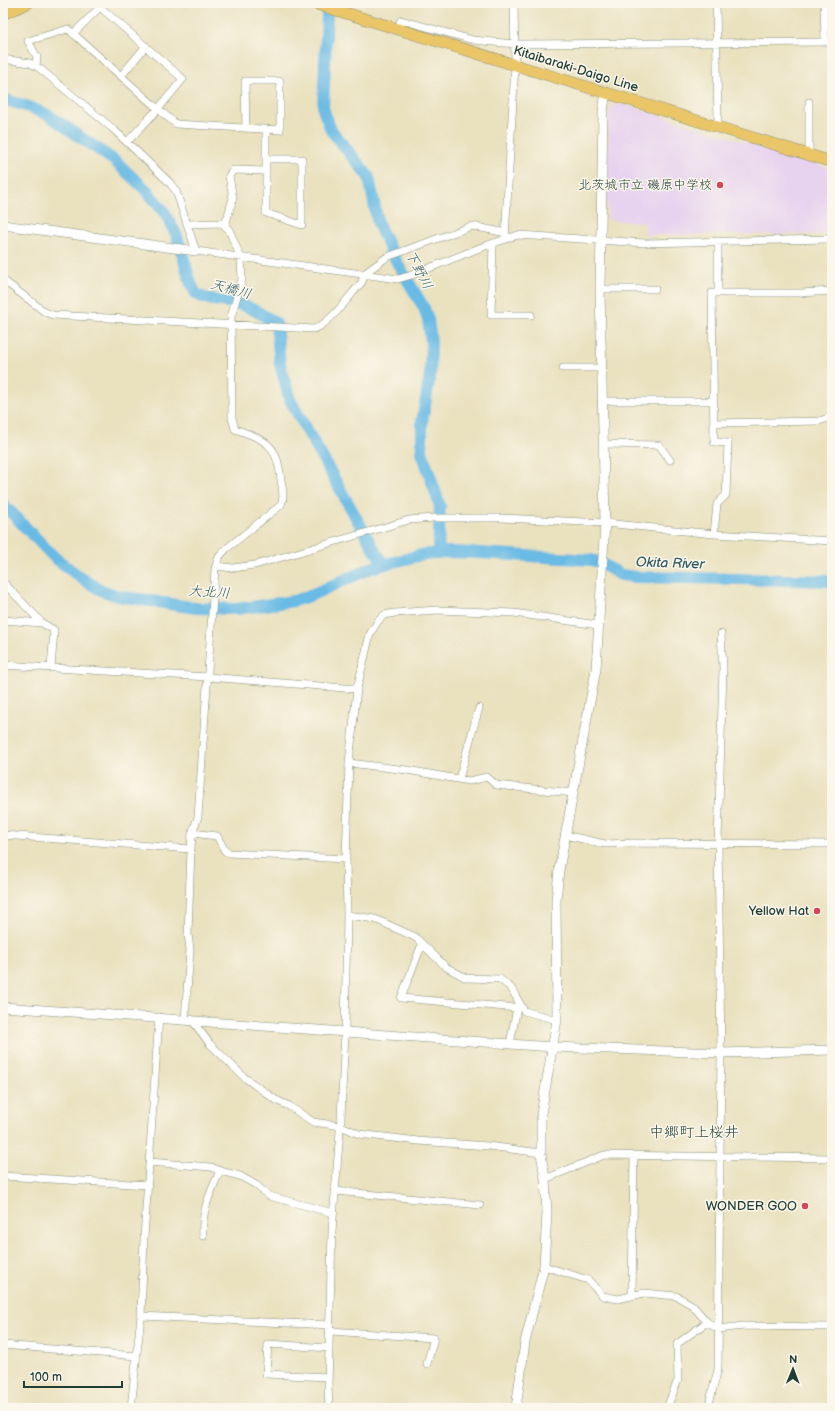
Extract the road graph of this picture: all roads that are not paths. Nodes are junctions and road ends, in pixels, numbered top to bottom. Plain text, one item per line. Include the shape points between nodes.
1 (28, 3) edge
2 (315, 3) edge
3 (514, 3) edge
4 (716, 3) edge
5 (824, 3) edge
6 (3, 14) edge
7 (396, 30) junction
8 (73, 34) junction
9 (716, 42) junction
10 (828, 42) edge
11 (515, 44) junction
12 (146, 46) junction
13 (3, 59) edge
14 (36, 66) junction
15 (515, 66) junction
16 (121, 76) junction
17 (606, 93) junction
18 (809, 102) dead end
19 (158, 109) junction
20 (718, 127) junction
21 (246, 128) junction
22 (266, 129) junction
23 (127, 142) junction
24 (809, 154) junction
25 (266, 159) junction
26 (832, 162) edge
27 (266, 171) junction
28 (187, 224) junction
29 (3, 225) edge
30 (225, 226) junction
31 (506, 236) junction
32 (602, 239) junction
33 (832, 239) edge
34 (718, 241) junction
35 (493, 243) junction
36 (196, 251) junction
37 (241, 258) junction
38 (364, 274) junction
39 (3, 280) edge
40 (600, 289) junction
41 (655, 289) dead end
42 (832, 292) edge
43 (718, 293) junction
44 (531, 315) dead end
45 (230, 325) junction
46 (563, 368) dead end
47 (602, 368) junction
48 (602, 401) junction
49 (713, 401) junction
50 (832, 417) edge
51 (714, 423) junction
52 (604, 444) junction
53 (670, 460) dead end
54 (605, 526) junction
55 (714, 534) junction
56 (832, 540) edge
57 (215, 568) junction
58 (3, 582) edge
59 (3, 620) edge
60 (598, 621) junction
61 (42, 623) junction
62 (721, 634) dead end
63 (3, 665) edge
64 (51, 668) junction
65 (208, 677) junction
66 (357, 689) junction
67 (479, 708) dead end
68 (349, 763) junction
69 (459, 779) junction
70 (573, 793) junction
71 (192, 833) junction
72 (3, 835) edge
73 (564, 835) junction
74 (718, 842) junction
75 (832, 844) edge
76 (191, 849) junction
77 (346, 859) junction
78 (347, 915) junction
79 (422, 944) junction
80 (518, 1004) junction
81 (3, 1007) edge
82 (159, 1017) junction
83 (188, 1019) junction
84 (557, 1020) junction
85 (345, 1031) junction
86 (510, 1044) junction
87 (552, 1047) junction
88 (832, 1050) edge
89 (721, 1052) junction
90 (340, 1126) junction
91 (542, 1153) junction
92 (634, 1155) junction
93 (720, 1156) junction
94 (832, 1158) edge
95 (149, 1162) junction
96 (220, 1171) junction
97 (3, 1176) edge
98 (545, 1179) junction
99 (147, 1185) junction
100 (335, 1191) junction
101 (480, 1205) dead end
102 (333, 1213) junction
103 (203, 1236) dead end
104 (544, 1266) junction
105 (632, 1296) junction
106 (140, 1316) junction
107 (707, 1322) junction
108 (832, 1327) edge
109 (330, 1328) junction
110 (718, 1329) junction
111 (3, 1345) edge
112 (329, 1348) junction
113 (136, 1356) junction
114 (427, 1364) dead end
115 (328, 1377) junction
116 (131, 1408) edge
117 (329, 1408) edge
118 (516, 1408) edge
119 (667, 1408) edge
120 (708, 1408) edge

1 - 6 main road
2 - 7 main road, Kitaibaraki-Daigo Line
3 - 11 street
4 - 9 street
5 - 10 street
7 - 11 street via 401,20 473,40
7 - 15 main road, Kitaibaraki-Daigo Line
8 - 12 street via 100,7
8 - 14 street via 68,30 28,41 37,57
8 - 16 street
9 - 10 street
9 - 11 street
9 - 20 street
11 - 15 street
12 - 16 street
12 - 19 street via 183,79
13 - 14 street
14 - 23 street
15 - 17 main road, Kitaibaraki-Daigo Line
15 - 31 street
16 - 19 street
17 - 20 main road, Kitaibaraki-Daigo Line
17 - 32 street via 603,105
18 - 24 street
19 - 21 street via 176,124
19 - 23 street
20 - 24 main road, Kitaibaraki-Daigo Line
21 - 22 street
21 - 22 street via 245,81 280,81 280,130
22 - 25 street
23 - 28 street via 176,191
24 - 26 main road, Kitaibaraki-Daigo Line
25 - 27 street
25 - 27 street via 302,159 302,225 266,213
27 - 30 street via 233,170 229,176 233,198
28 - 30 street via 222,223
28 - 36 street
29 - 36 street
30 - 37 street
31 - 32 street
31 - 35 street
31 - 38 street via 472,226 387,257
32 - 34 street via 645,242
32 - 40 street
33 - 34 street
34 - 43 street
35 - 38 street via 406,277 384,278
35 - 44 street via 491,315
36 - 37 street
37 - 38 street
37 - 45 street via 242,280
38 - 45 street via 362,282 320,327 314,329
39 - 45 street via 45,312 53,315
40 - 41 street
40 - 47 street
42 - 43 street
43 - 49 street via 712,293
45 - 57 street via 232,418 235,429 257,437 274,450 279,461 283,501 226,549
46 - 47 street
47 - 48 street
48 - 49 street
48 - 52 street
49 - 51 street
50 - 51 street via 819,421
51 - 55 street via 714,442 728,443 726,495 718,504
52 - 53 street via 658,445
52 - 54 street
54 - 55 street
54 - 57 street via 502,518 409,520 255,565
54 - 60 street
55 - 56 street
57 - 65 street
58 - 61 street
59 - 61 street
60 - 66 street via 514,613 437,610 384,615 370,634
60 - 70 street via 596,669
61 - 64 street via 54,630
62 - 74 street via 724,668
63 - 64 street
64 - 65 street
65 - 66 street
65 - 71 street via 198,817
66 - 68 street
67 - 69 street
68 - 69 street
68 - 77 street
69 - 70 street via 469,781 487,777 496,785
70 - 73 street
71 - 76 street
71 - 77 street via 217,836 225,852 229,853
72 - 76 street
73 - 74 street via 605,844
73 - 84 street via 556,901
74 - 75 street
74 - 89 street
76 - 83 street
77 - 78 street
78 - 79 street via 375,919 415,937
78 - 85 street
79 - 80 street via 446,967 466,978 500,979 511,988
79 - 80 street via 401,998
80 - 84 street via 524,1010
80 - 86 street
81 - 82 street
82 - 83 street
82 - 95 street
83 - 85 street
83 - 90 street via 251,1083 313,1122
84 - 87 street
85 - 86 street
85 - 90 street
86 - 87 street
87 - 89 street
87 - 91 street via 541,1114
88 - 89 street
89 - 93 street
90 - 91 street via 359,1134
90 - 100 street
91 - 98 street
92 - 93 street
92 - 98 street via 604,1155
92 - 105 street
93 - 94 street
93 - 110 street
95 - 96 street via 211,1167
95 - 99 street
96 - 102 street via 240,1176 256,1184 269,1196
96 - 103 street via 206,1203
97 - 99 street
98 - 104 street via 547,1213
99 - 106 street
100 - 101 street
100 - 102 street
102 - 109 street
104 - 105 street via 588,1280 603,1296 618,1299
104 - 118 street via 525,1342
105 - 107 street via 644,1293 676,1296 692,1305
106 - 109 street
106 - 113 street
107 - 110 street
107 - 119 street via 677,1344 678,1380
108 - 110 street via 744,1326
109 - 112 street
109 - 114 street via 434,1338
110 - 120 street via 718,1369
111 - 113 street
112 - 115 street
112 - 115 street via 268,1344 266,1374
113 - 116 street
115 - 117 street

